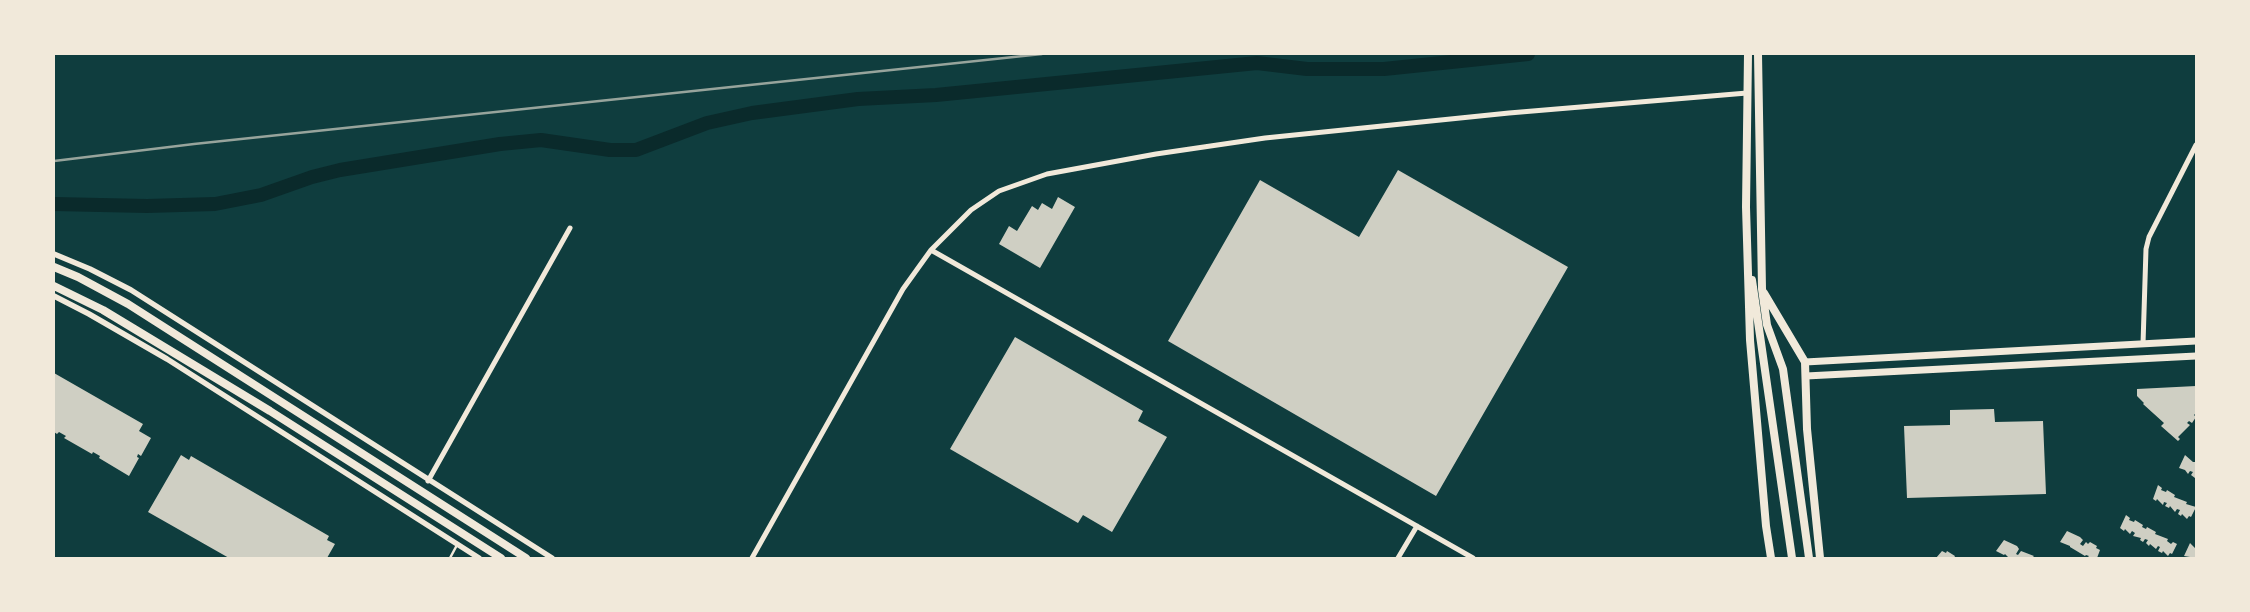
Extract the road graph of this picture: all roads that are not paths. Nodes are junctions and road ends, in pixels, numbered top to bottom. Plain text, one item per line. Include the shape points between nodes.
1 (1748, 54) edge
2 (1758, 54) edge
3 (1748, 92) junction
4 (2196, 145) edge
5 (570, 228) dead end
6 (1746, 243) junction
7 (931, 250) junction
8 (54, 254) edge
9 (54, 267) edge
10 (54, 286) edge
11 (1762, 289) junction
12 (54, 296) edge
13 (2196, 341) edge
14 (2143, 344) junction
15 (2196, 356) edge
16 (1804, 362) junction
17 (1806, 376) junction
18 (428, 481) junction
19 (1417, 526) junction
20 (457, 545) junction
21 (450, 558) edge
22 (479, 558) edge
23 (501, 558) edge
24 (526, 558) edge
25 (552, 558) edge
26 (752, 558) edge
27 (1398, 558) edge
28 (1473, 558) edge
29 (1771, 558) edge
30 (1792, 558) edge
31 (1809, 558) edge
32 (1820, 558) edge

1 - 3 main road
2 - 11 main road
3 - 6 main road
3 - 7 street via 1265,138 1047,174 999,191 971,210
4 - 14 street via 2149,237
5 - 18 street
6 - 29 main road via 1750,340
6 - 30 main road
7 - 19 street
7 - 26 street via 903,289
8 - 18 street via 131,290
9 - 24 main road via 78,276 128,304
10 - 23 main road via 103,310 270,410
11 - 16 main road
11 - 31 main road via 1767,326 1783,369
12 - 20 street via 168,359
13 - 14 main road
14 - 16 main road
15 - 17 main road
16 - 17 main road
17 - 32 main road via 1807,428
18 - 25 street
19 - 27 street
19 - 28 street
20 - 21 lane
20 - 22 street

